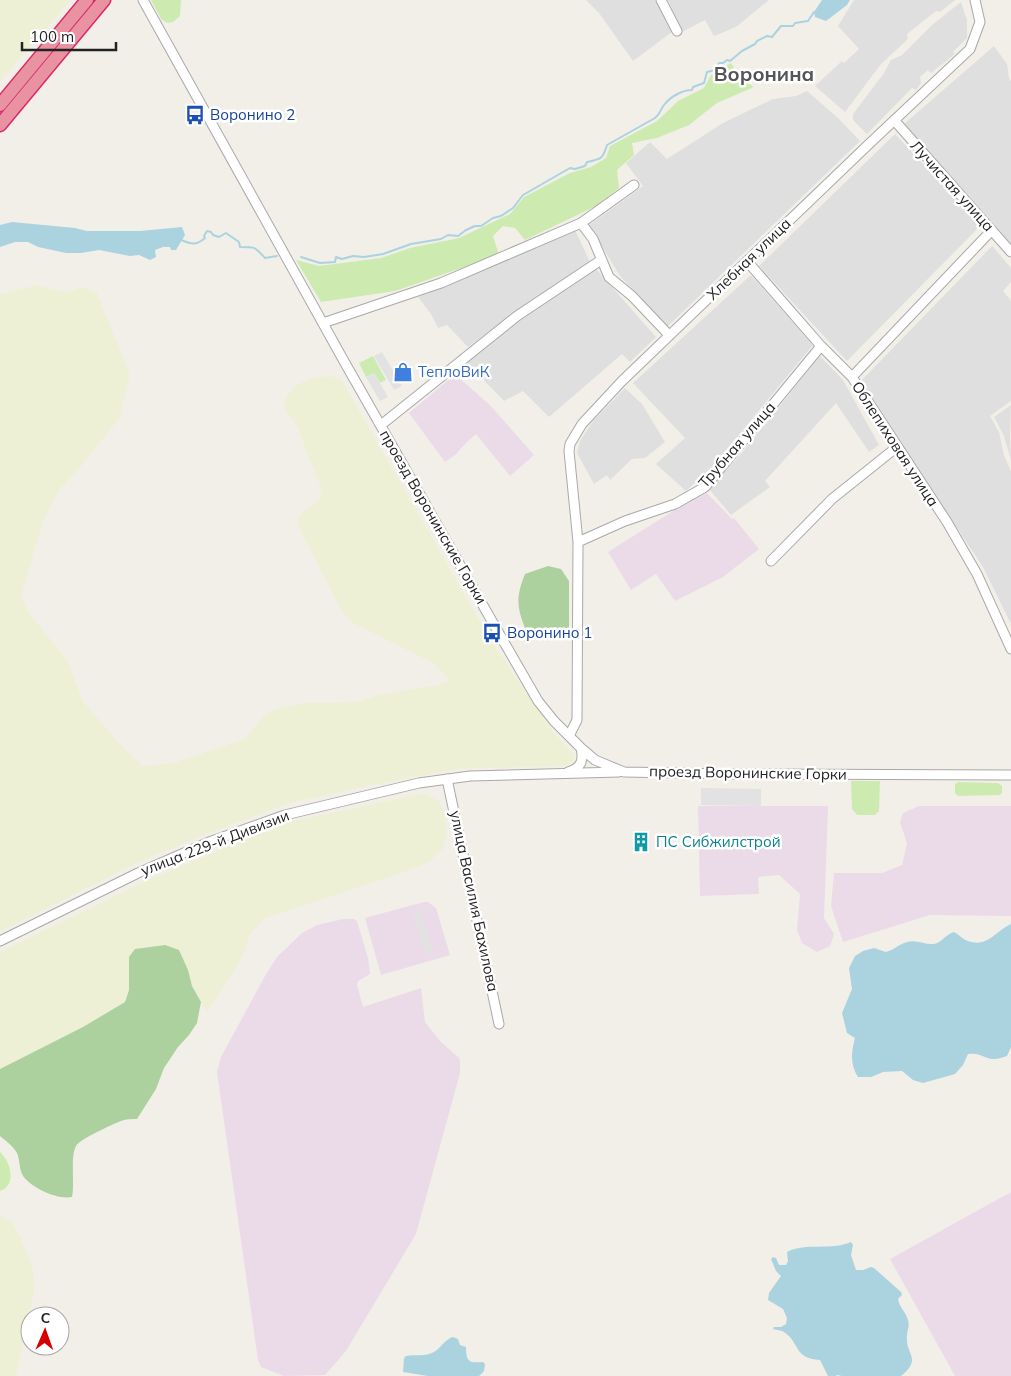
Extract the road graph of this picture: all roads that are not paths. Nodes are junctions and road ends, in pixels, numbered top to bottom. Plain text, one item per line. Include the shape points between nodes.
1 (87, 0) edge
2 (104, 0) edge
3 (111, 0) edge
4 (134, 0) edge
5 (143, 0) edge
6 (661, 0) edge
7 (975, 0) edge
8 (96, 10) junction
9 (148, 10) junction
10 (678, 31) dead end
11 (0, 106) edge
12 (894, 120) junction
13 (0, 126) edge
14 (634, 185) dead end
15 (581, 223) junction
16 (992, 230) junction
17 (1011, 252) edge
18 (600, 260) junction
19 (747, 261) junction
20 (323, 323) junction
21 (669, 335) junction
22 (821, 346) junction
23 (852, 377) junction
24 (381, 425) junction
25 (897, 447) junction
26 (578, 542) junction
27 (771, 561) dead end
28 (1011, 649) edge
29 (569, 736) junction
30 (581, 748) junction
31 (595, 760) junction
32 (624, 772) junction
33 (561, 774) junction
34 (1011, 775) edge
35 (447, 779) junction
36 (0, 941) edge
37 (499, 1024) dead end

1 - 11 highway
2 - 8 highway
3 - 8 street
4 - 9 street
5 - 9 street, проезд Воронинские Горки
6 - 10 street
7 - 12 street, Хлебная улица via 980,22 970,49
8 - 13 highway
9 - 20 street, проезд Воронинские Горки
12 - 16 street, Лучистая улица
12 - 19 street, Хлебная улица
14 - 15 street
15 - 18 street via 593,239
15 - 20 street via 441,283
16 - 17 street, Лучистая улица
16 - 23 street
18 - 21 street via 609,277
18 - 24 street via 517,316
19 - 21 street, Хлебная улица
19 - 22 street, Облепиховая улица
20 - 24 street, проезд Воронинские Горки
21 - 26 street, Хлебная улица via 582,424 570,444
22 - 23 street, Облепиховая улица
22 - 26 street, Трубная улица via 704,487 675,504
23 - 25 street, Облепиховая улица
24 - 29 street, проезд Воронинские Горки via 538,701
25 - 27 street via 832,499
25 - 28 street, Облепиховая улица via 977,574
26 - 29 street, Хлебная улица via 577,720
29 - 30 street, проезд Воронинские Горки
30 - 31 street, проезд Воронинские Горки
30 - 33 street via 579,768
31 - 32 street, проезд Воронинские Горки
31 - 33 street via 579,772
32 - 33 street
32 - 34 street, проезд Воронинские Горки
33 - 35 street, улица 229-й Дивизии
35 - 36 street, улица 229-й Дивизии via 284,815 209,842 138,872
35 - 37 street, улица Василия Бахилова

